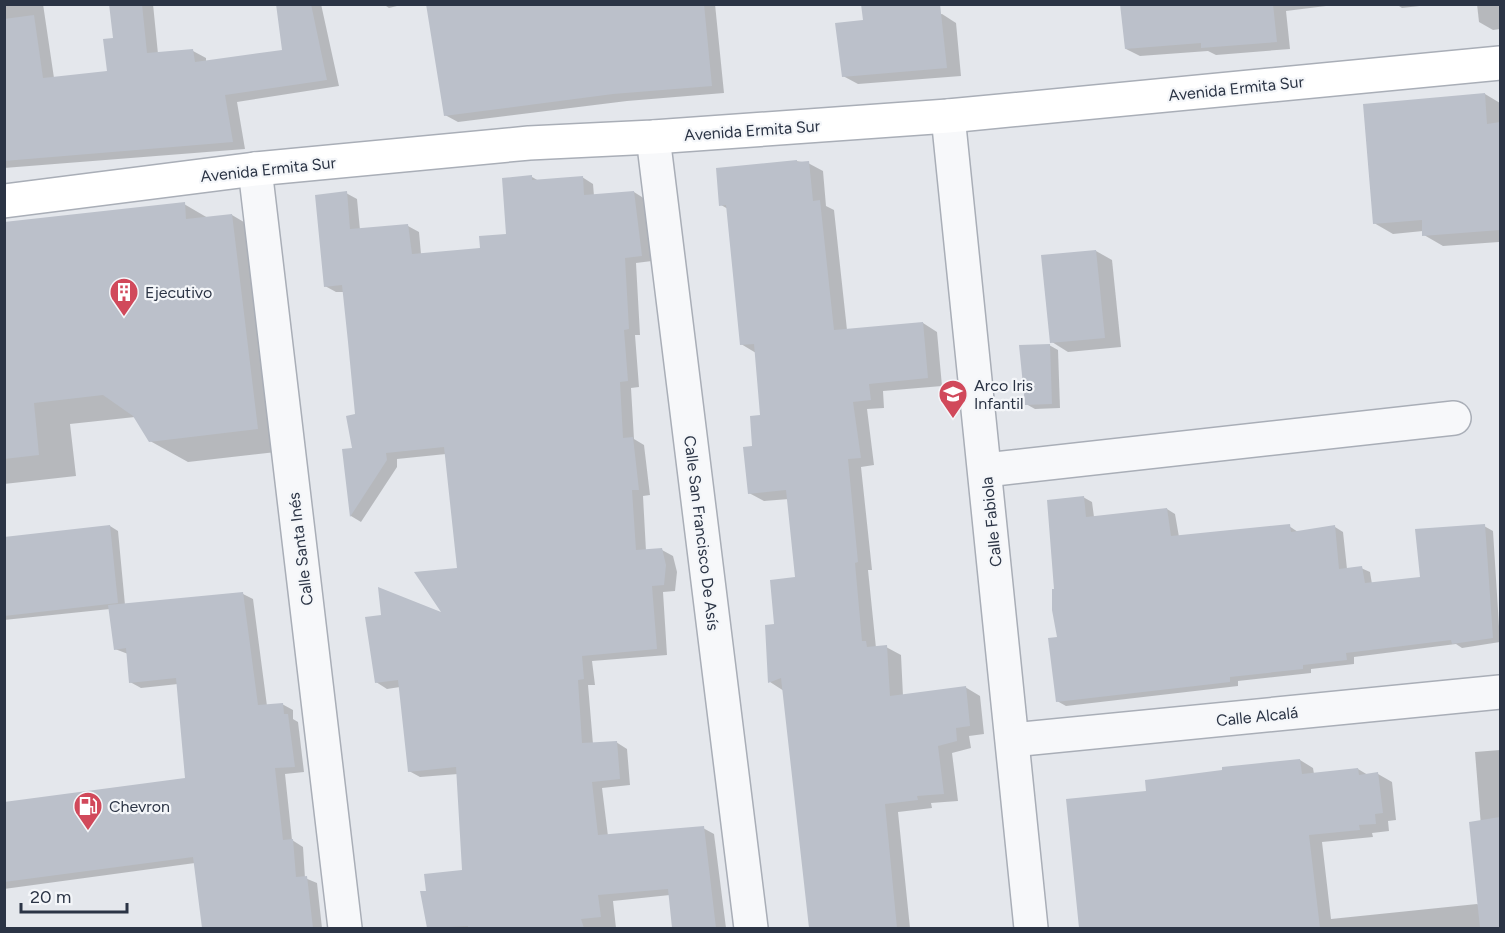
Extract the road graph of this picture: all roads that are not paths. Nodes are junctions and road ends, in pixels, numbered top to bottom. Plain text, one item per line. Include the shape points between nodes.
1 (1500, 63) edge
2 (948, 116) junction
3 (653, 137) junction
4 (255, 169) junction
5 (4, 201) edge
6 (1454, 418) dead end
7 (986, 470) junction
8 (1500, 692) edge
9 (1012, 740) junction
10 (345, 928) edge
11 (751, 928) edge
12 (1031, 928) edge

1 - 2 main road, Avenida Ermita Sur
2 - 3 main road, Avenida Ermita Sur
2 - 7 street, Calle Fabiola
3 - 4 main road, Avenida Ermita Sur via 530,142
3 - 11 street, Calle San Francisco De Asís
4 - 5 main road, Avenida Ermita Sur
4 - 10 street, Calle Santa Inés
6 - 7 street
7 - 9 street, Calle Fabiola
8 - 9 street, Calle Alcalá
9 - 12 street, Calle Fabiola

